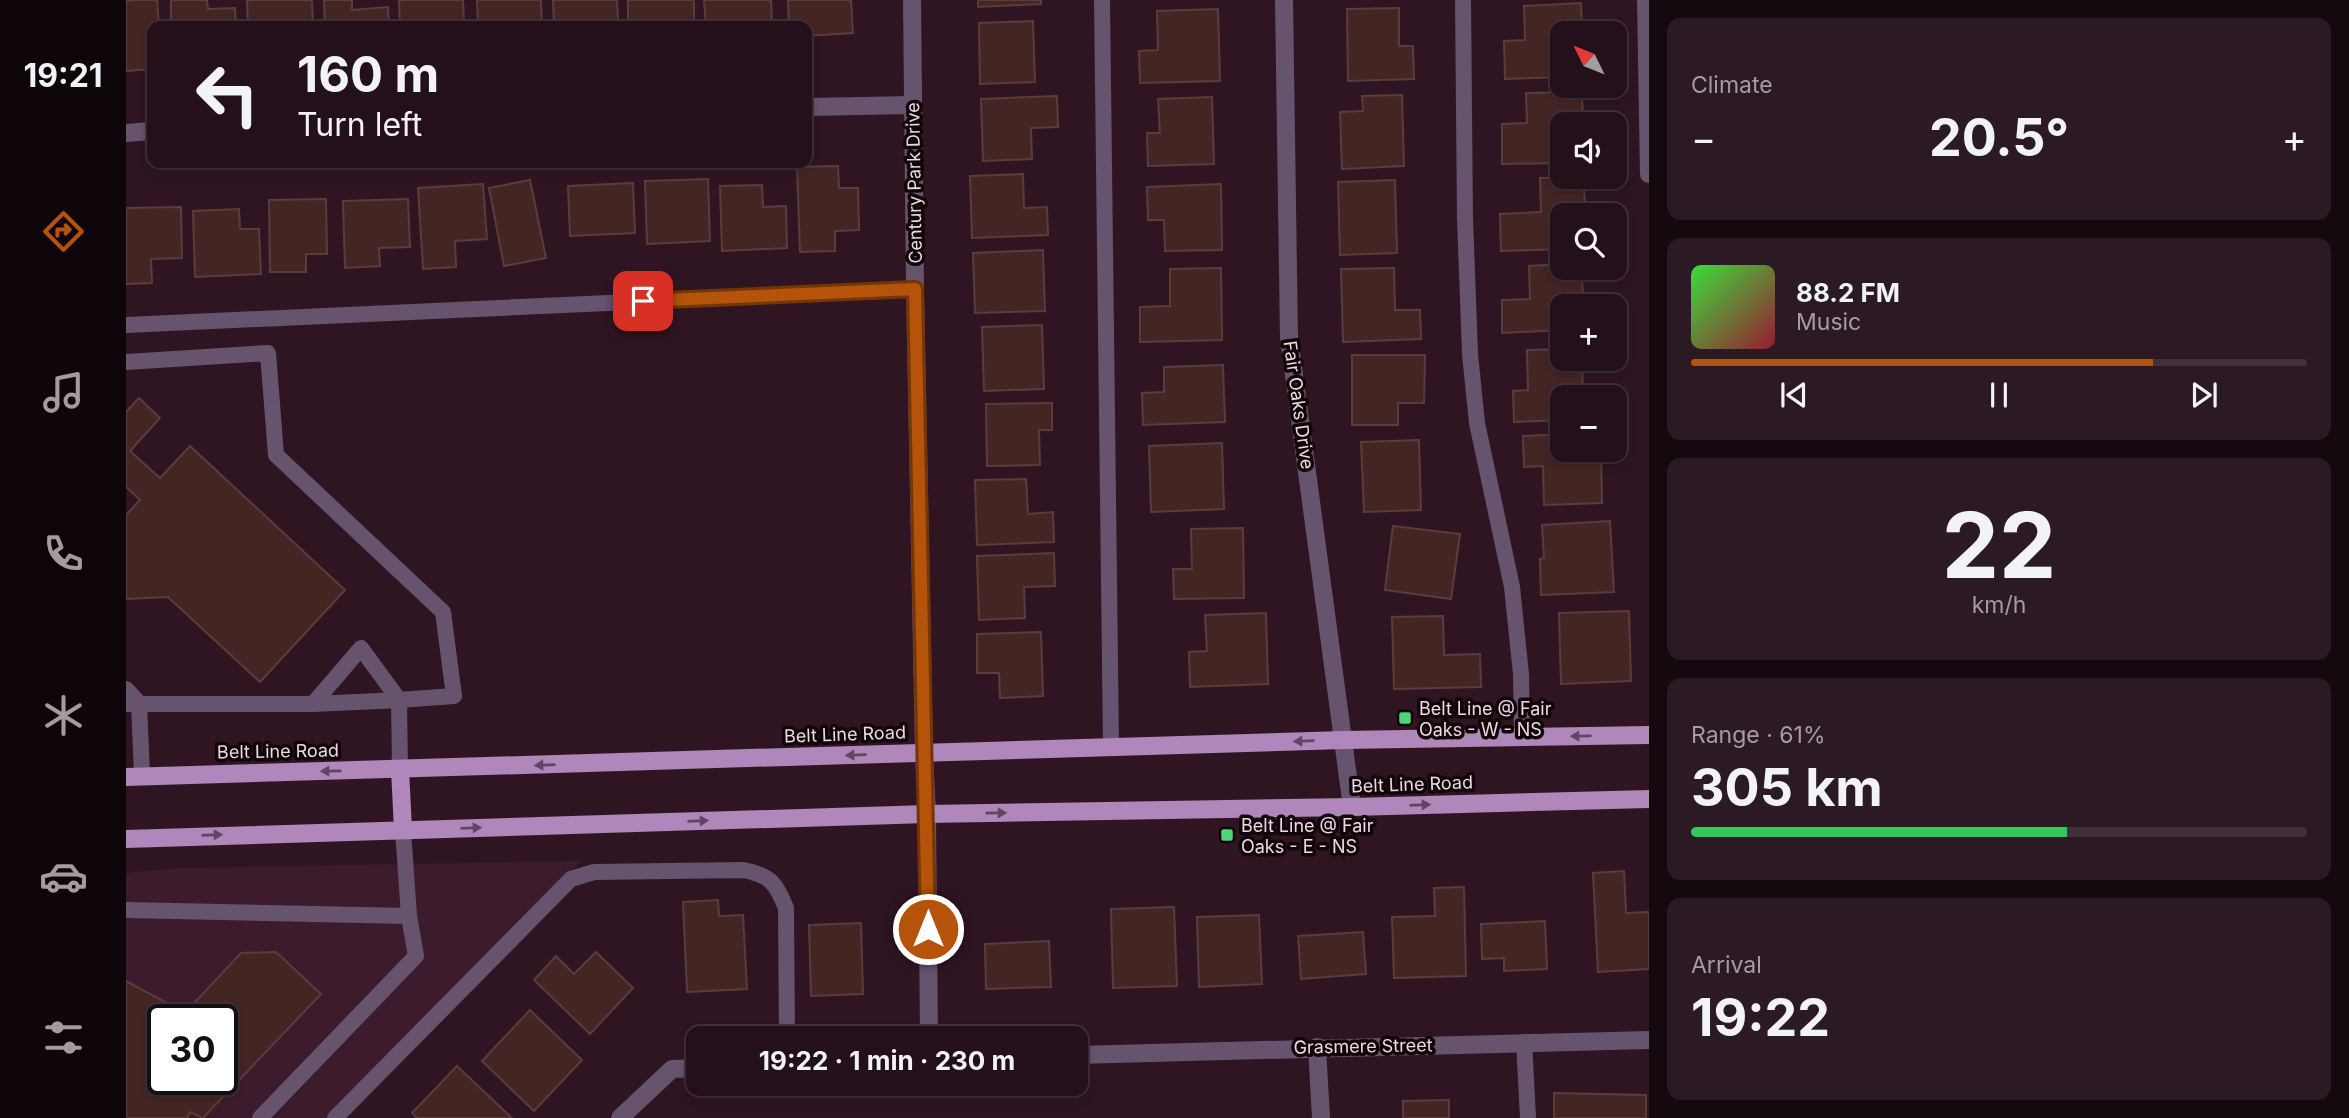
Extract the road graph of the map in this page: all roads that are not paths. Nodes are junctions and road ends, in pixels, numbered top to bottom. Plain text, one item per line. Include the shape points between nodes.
1 (912, 0) edge
2 (1102, 0) edge
3 (1284, 0) edge
4 (1463, 0) edge
5 (1646, 0) edge
6 (913, 105) junction
7 (812, 107) edge
8 (147, 131) edge
9 (126, 133) edge
10 (1649, 174) edge
11 (915, 289) junction
12 (126, 325) edge
13 (126, 362) edge
14 (126, 690) edge
15 (400, 700) junction
16 (132, 704) edge
17 (313, 704) junction
18 (1649, 735) edge
19 (1522, 737) junction
20 (1344, 740) junction
21 (1111, 747) junction
22 (924, 753) junction
23 (400, 769) junction
24 (134, 776) edge
25 (1649, 799) edge
26 (1352, 807) junction
27 (927, 814) junction
28 (403, 830) junction
29 (126, 839) edge
30 (126, 910) edge
31 (409, 916) junction
32 (787, 1026) edge
33 (929, 1026) edge
34 (1649, 1040) edge
35 (1524, 1042) junction
36 (1317, 1047) junction
37 (1088, 1055) edge
38 (686, 1068) edge
39 (260, 1118) edge
40 (335, 1118) edge
41 (620, 1118) edge
42 (1321, 1118) edge
43 (1528, 1118) edge

1 - 6 street, Century Park Drive
2 - 21 lane
3 - 20 street, Fair Oaks Drive via 1289,338
4 - 19 lane via 1471,354 1477,423 1512,587
5 - 10 street
6 - 7 street
6 - 11 street, Century Park Drive
8 - 9 street
11 - 12 lane
11 - 22 street, Century Park Drive
13 - 15 lane via 268,353 276,455 443,612 454,696
14 - 16 lane
15 - 17 lane
15 - 17 lane via 361,648
15 - 23 lane
16 - 17 lane
16 - 24 lane
18 -> 19 main road, Belt Line Road
19 - 20 main road, Belt Line Road
20 -> 21 main road, Belt Line Road
20 - 26 street, Fair Oaks Drive
21 - 22 main road, Belt Line Road
22 -> 23 main road, Belt Line Road
22 - 27 street, Century Park Drive
23 -> 24 main road, Belt Line Road
23 - 28 main road
26 -> 25 main road, Belt Line Road
27 -> 26 main road, Belt Line Road
28 -> 27 main road, Belt Line Road
27 - 33 street, Century Park Drive
29 -> 28 main road, Belt Line Road
28 - 31 lane
30 - 31 lane
31 - 39 lane via 416,956
32 - 40 lane via 786,908 778,889 762,874 744,870 594,872 571,879
34 - 35 street, Grasmere Street
35 - 36 street, Grasmere Street
35 - 43 lane
36 - 37 street, Grasmere Street
36 - 42 street
38 - 41 street via 672,1069

